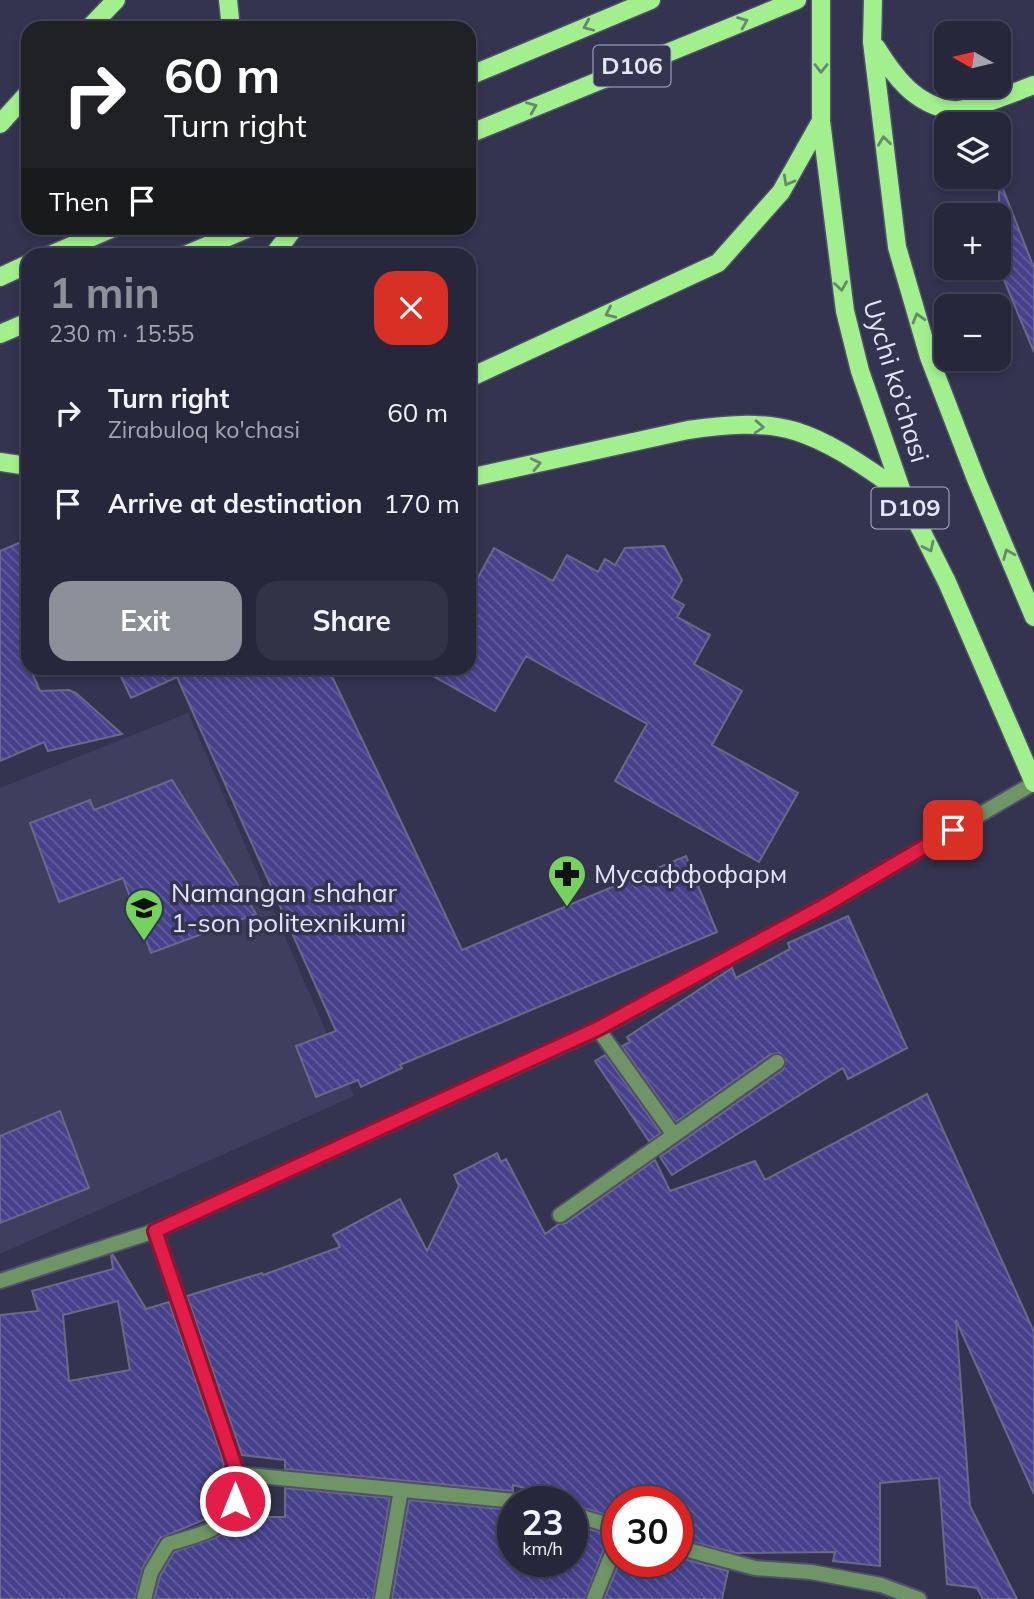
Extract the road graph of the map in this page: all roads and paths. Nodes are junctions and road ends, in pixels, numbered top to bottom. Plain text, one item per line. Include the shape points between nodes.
1 (116, 0) edge
2 (228, 0) edge
3 (651, 0) edge
4 (797, 0) edge
5 (821, 0) edge
6 (873, 0) edge
7 (96, 21) edge
8 (230, 21) edge
9 (872, 41) junction
10 (476, 73) edge
11 (1034, 85) edge
12 (21, 101) edge
13 (821, 121) junction
14 (0, 124) edge
15 (476, 131) edge
16 (97, 235) edge
17 (232, 235) edge
18 (67, 248) edge
19 (202, 248) edge
20 (21, 267) edge
21 (0, 277) edge
22 (21, 325) edge
23 (0, 334) edge
24 (476, 375) edge
25 (0, 462) edge
26 (21, 465) edge
27 (476, 476) edge
28 (902, 492) junction
29 (1034, 617) edge
30 (1034, 783) edge
31 (597, 1029) junction
32 (777, 1062) dead end
33 (674, 1135) junction
34 (561, 1214) dead end
35 (155, 1231) junction
36 (0, 1281) edge
37 (238, 1475) junction
38 (401, 1490) junction
39 (497, 1499) edge
40 (693, 1551) edge
41 (603, 1577) edge
42 (144, 1599) edge
43 (382, 1599) edge
44 (594, 1599) edge
45 (919, 1599) edge

1 - 7 main road
2 - 8 main road
3 -> 10 main road, D106
15 -> 4 main road, D106
5 -> 13 main road, D109
6 - 9 main road, D109
9 - 11 main road via 895,78 922,100 954,111
29 -> 9 main road, D109 via 929,357 897,247
12 - 14 main road
13 -> 24 main road via 781,192 719,263
13 -> 28 main road, Uychi ko’chasi / D109 via 845,312
16 - 18 main road
17 - 19 main road
20 - 21 main road
22 - 23 main road
25 - 26 main road
27 -> 28 main road via 688,430 764,426 795,432 845,454
28 -> 30 main road, Uychi ko’chasi / D109 via 947,582
30 - 31 street via 822,907
31 - 33 street
31 - 35 street
32 - 33 street
33 - 34 street
35 - 36 street
35 - 37 street
37 - 38 street
37 - 42 street via 235,1501 226,1519 212,1531 168,1544 150,1572
38 - 39 street
38 - 43 street
40 - 45 street via 755,1568 811,1572 881,1585
41 - 44 street

